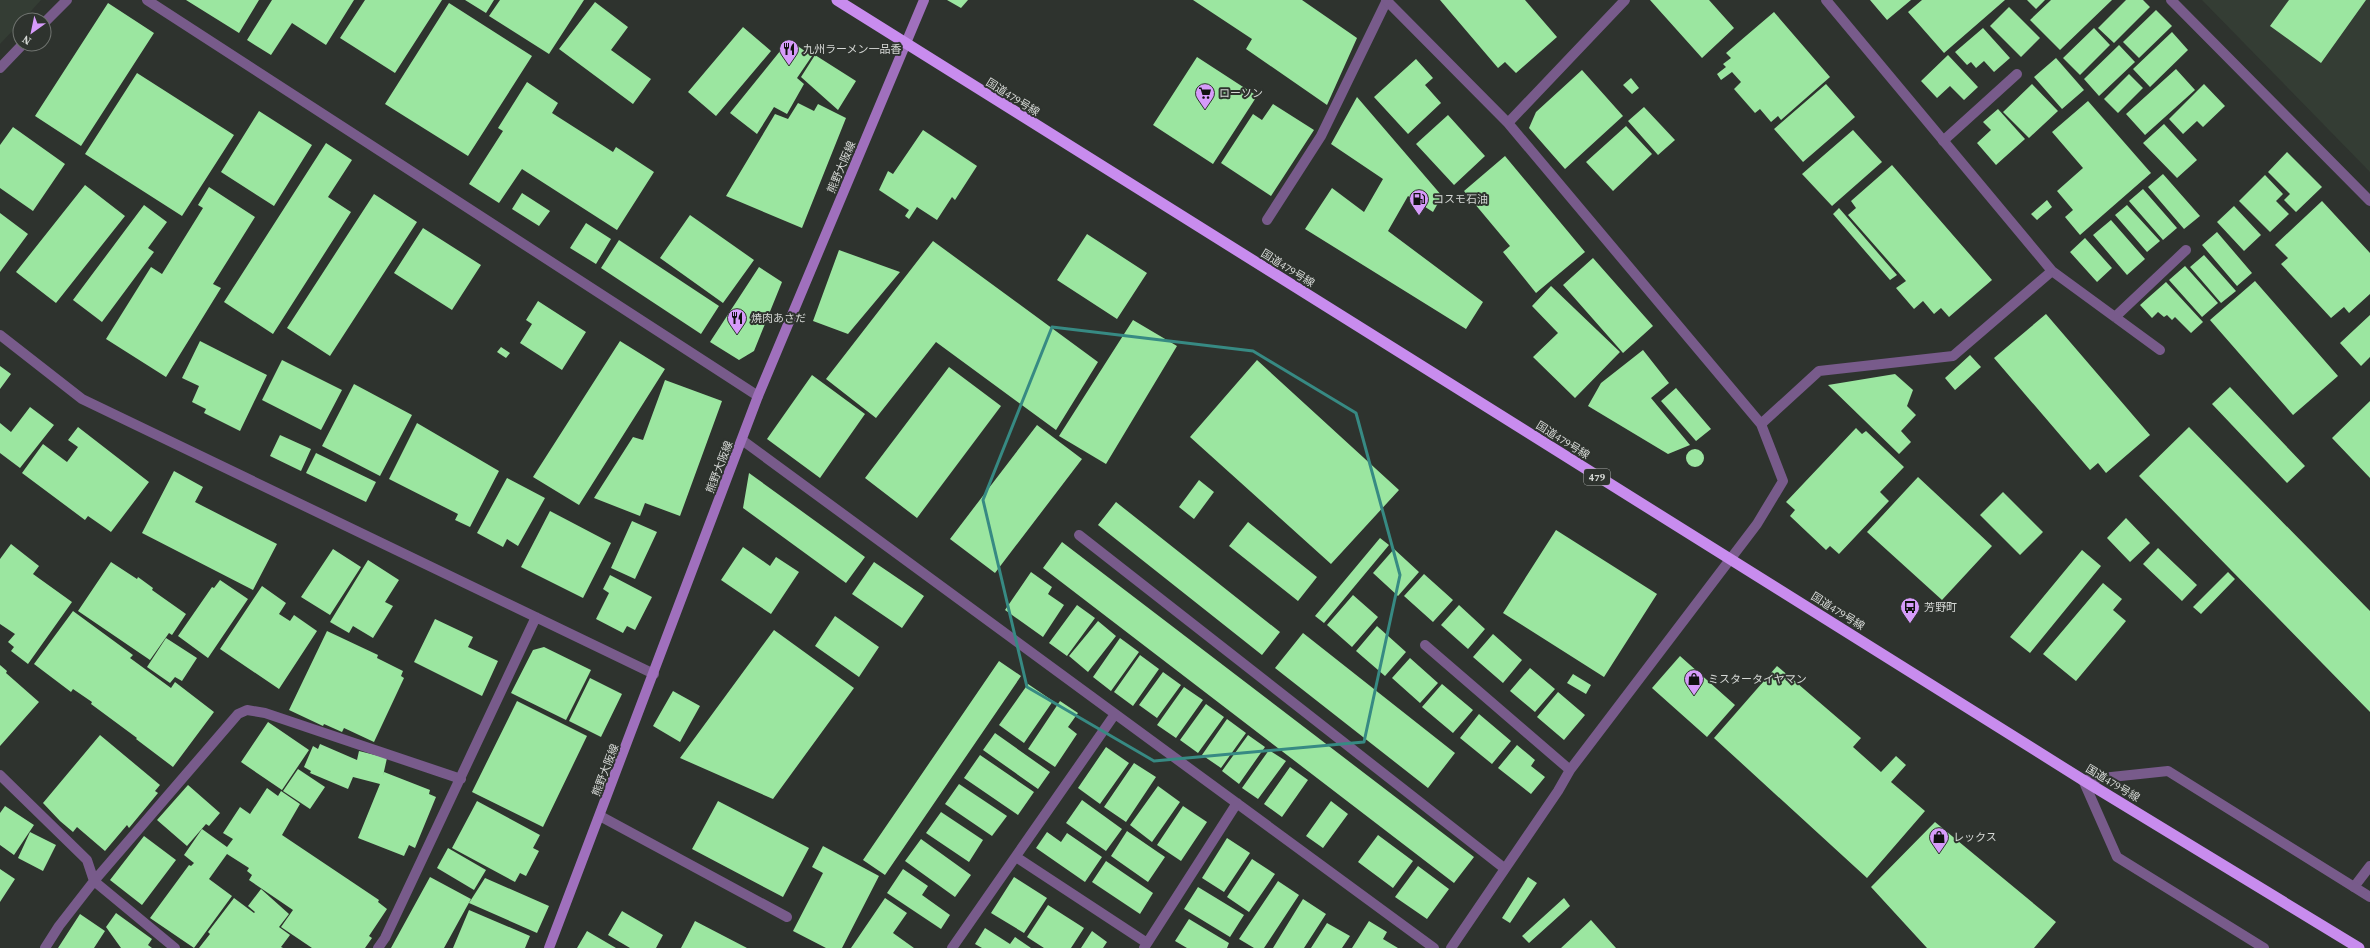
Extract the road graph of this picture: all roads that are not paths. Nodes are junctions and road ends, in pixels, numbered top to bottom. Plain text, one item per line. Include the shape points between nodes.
1 (67, 0) edge
2 (147, 0) edge
3 (838, 0) edge
4 (924, 0) edge
5 (1387, 0) edge
6 (1625, 0) edge
7 (1826, 0) edge
8 (2171, 0) edge
9 (52, 15) edge
10 (904, 44) junction
11 (15, 52) edge
12 (0, 68) edge
13 (2017, 74) dead end
14 (1508, 123) junction
15 (1943, 141) junction
16 (2370, 202) edge
17 (1267, 220) dead end
18 (2186, 250) dead end
19 (2052, 271) junction
20 (2115, 317) junction
21 (0, 335) edge
22 (2160, 350) dead end
23 (758, 396) junction
24 (1761, 424) junction
25 (742, 440) junction
26 (1079, 535) dead end
27 (1729, 559) junction
28 (536, 617) junction
29 (1425, 646) dead end
30 (654, 674) junction
31 (1115, 714) junction
32 (1570, 770) junction
33 (0, 775) edge
34 (461, 779) junction
35 (2083, 780) junction
36 (1237, 803) junction
37 (600, 816) junction
38 (1016, 857) junction
39 (2370, 866) edge
40 (1504, 868) junction
41 (94, 881) junction
42 (2354, 887) junction
43 (2370, 897) edge
44 (787, 916) dead end
45 (1146, 945) edge
46 (45, 948) edge
47 (175, 948) edge
48 (378, 948) edge
49 (549, 948) edge
50 (952, 948) edge
51 (1434, 948) edge
52 (1452, 948) edge
53 (2264, 948) edge
54 (2359, 948) edge

1 - 9 street
2 - 23 street
3 - 10 highway, 国道479号線 / 479
4 - 10 main road, 熊野大阪線
5 - 14 street
5 - 17 street via 1321,136
6 - 14 street
7 - 15 street
8 - 16 street
10 - 23 main road, 熊野大阪線
10 - 27 highway, 国道479号線 / 479
11 - 12 street
13 - 15 street
14 - 24 street
15 - 19 street
18 - 20 street
19 - 20 street
19 - 24 street via 1953,356 1819,370
20 - 22 street
21 - 28 street via 82,399
23 - 25 main road, 熊野大阪線
24 - 27 street via 1783,481 1757,524
25 - 30 main road, 熊野大阪線
25 - 31 street
26 - 40 street
27 - 32 street
27 - 35 highway, 国道479号線 / 479
28 - 30 street
28 - 34 street
29 - 32 street
30 - 37 main road, 熊野大阪線
31 - 36 street
31 - 38 street
32 - 40 street
33 - 41 street via 87,860
34 - 41 street via 265,713 247,710 238,714
34 - 48 street
35 - 42 street via 2168,771
35 - 53 street via 2117,856
35 - 54 highway, 国道479号線 / 479
36 - 45 street
36 - 51 street
37 - 44 street
37 - 49 main road, 熊野大阪線
38 - 45 street
38 - 50 street
39 - 42 street
40 - 52 street
41 - 46 street
41 - 47 street
42 - 43 street

